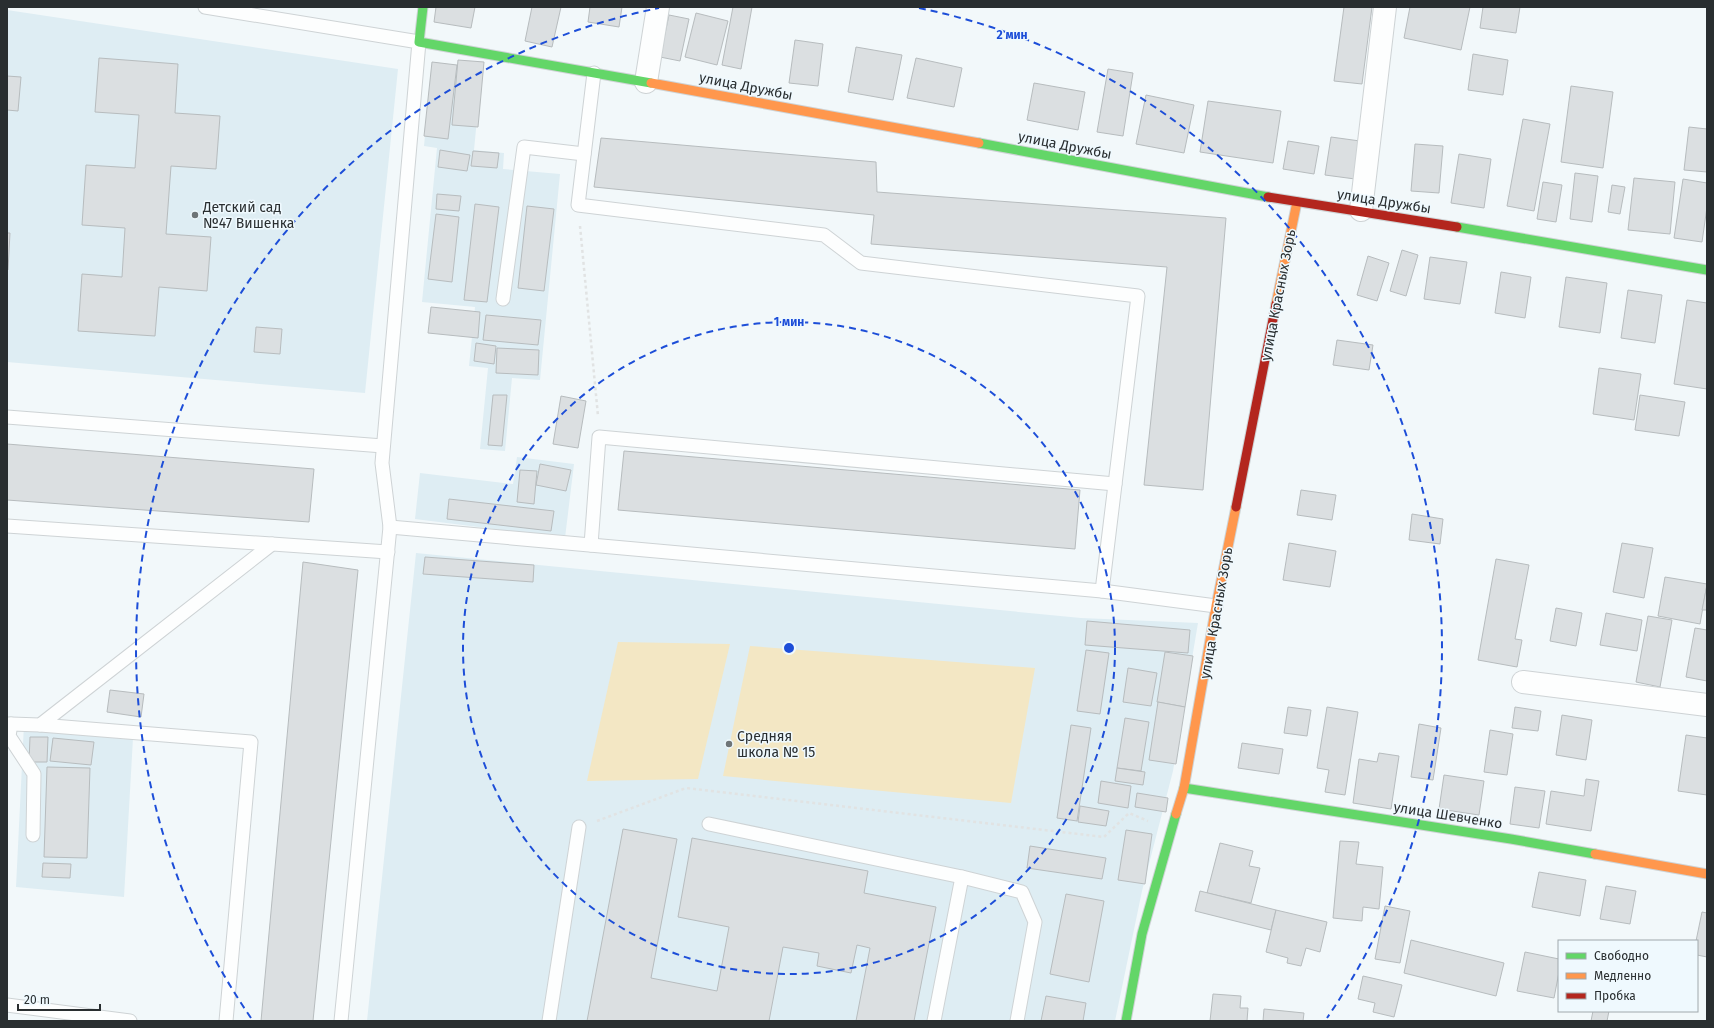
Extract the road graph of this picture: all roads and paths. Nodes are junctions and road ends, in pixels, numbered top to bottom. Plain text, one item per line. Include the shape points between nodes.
1 (205, 7) edge
2 (423, 7) edge
3 (658, 7) edge
4 (1384, 7) edge
5 (419, 42) junction
6 (594, 72) junction
7 (646, 82) junction
8 (584, 154) junction
9 (1297, 202) junction
10 (578, 206) junction
11 (1361, 210) junction
12 (1707, 270) edge
13 (504, 299) dead end
14 (7, 417) edge
15 (599, 437) junction
16 (383, 446) junction
17 (1115, 484) junction
18 (7, 526) edge
19 (390, 527) junction
20 (272, 544) junction
21 (591, 544) junction
22 (388, 552) junction
23 (1102, 591) junction
24 (1216, 606) junction
25 (1523, 682) dead end
26 (1707, 705) edge
27 (9, 724) edge
28 (40, 725) junction
29 (1184, 788) junction
30 (709, 824) dead end
31 (579, 827) joint
32 (1171, 831) junction
33 (33, 835) dead end
34 (1707, 874) edge
35 (962, 877) junction
36 (7, 1006) edge
37 (130, 1021) edge
38 (226, 1021) edge
39 (341, 1021) edge
40 (549, 1021) edge
41 (934, 1021) edge
42 (1017, 1021) edge
43 (1126, 1021) edge

1 - 5 lane
2 - 5 street
3 - 7 street
4 - 11 street
5 - 6 street, улица Дружбы
5 - 16 lane
6 - 7 street, улица Дружбы
6 - 8 lane
7 - 9 street, улица Дружбы
8 - 10 lane
8 - 13 lane via 524,147
9 - 11 street, улица Дружбы
9 - 24 street, улица Красных Зорь
10 - 15 path
10 - 17 lane via 824,235 861,263 1138,296
11 - 12 street, улица Дружбы
14 - 16 lane
15 - 17 lane
15 - 21 lane
16 - 19 lane via 382,463
17 - 23 lane
18 - 20 lane
19 - 21 lane
19 - 22 lane
20 - 22 lane
20 - 28 lane
21 - 23 lane
22 - 39 lane
23 - 24 lane
24 - 29 street, улица Красных Зорь
25 - 26 street
27 - 28 lane
27 - 33 lane via 9,736 34,774
28 - 38 lane via 251,742
29 - 32 street, улица Красных Зорь
29 - 34 street, улица Шевченко via 1511,839
30 - 35 lane
31 - 32 path via 686,788 1104,837 1129,813
31 - 40 lane
32 - 43 street, улица Красных Зорь via 1142,934
35 - 41 lane
35 - 42 lane via 1022,892 1035,922
36 - 37 lane

